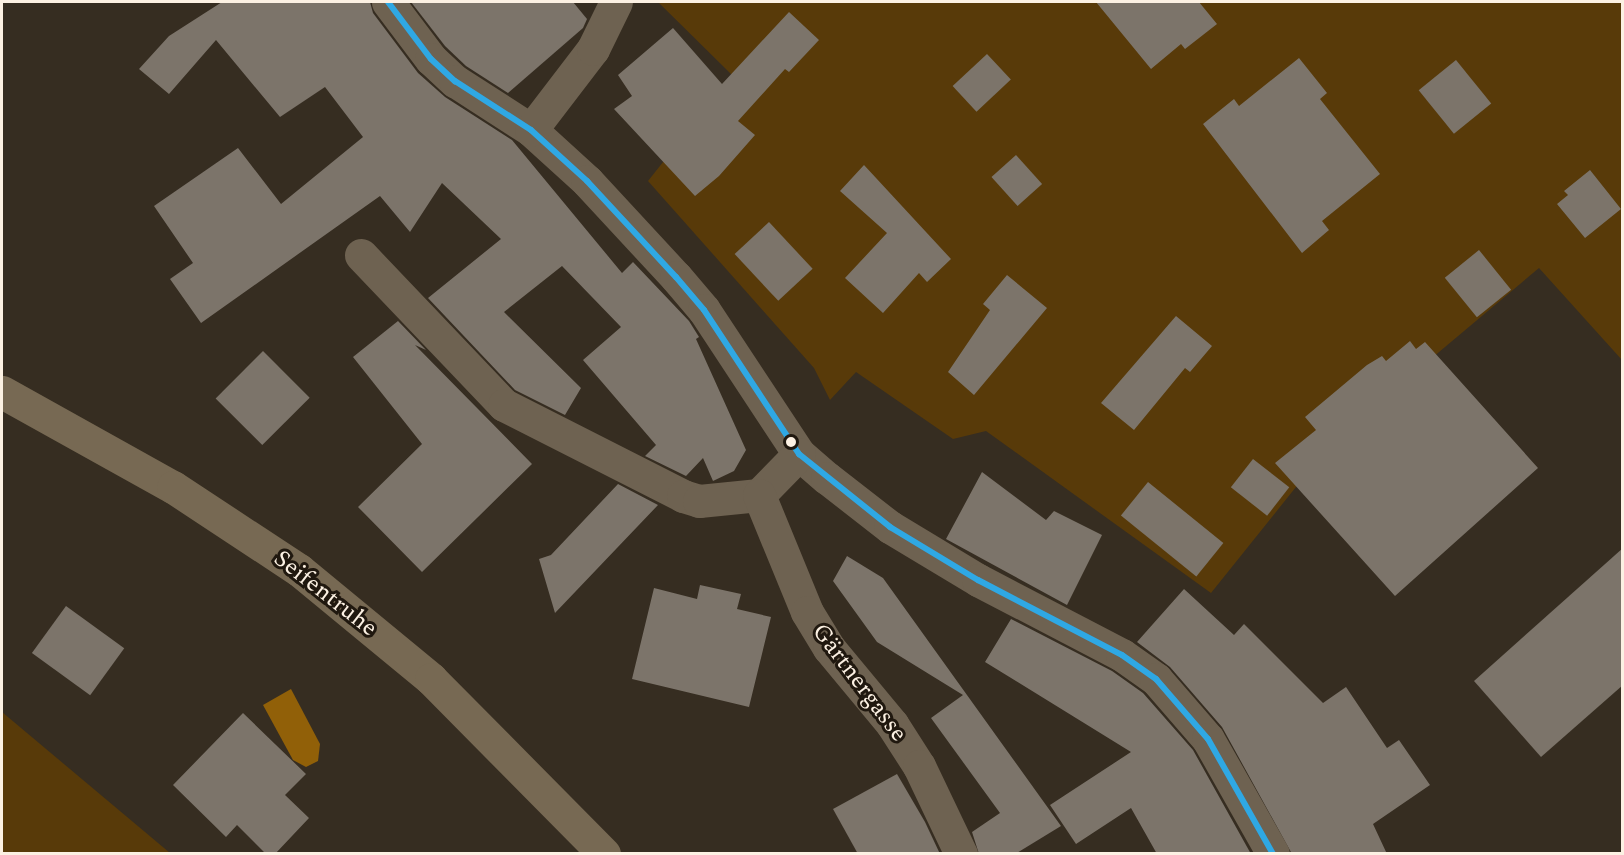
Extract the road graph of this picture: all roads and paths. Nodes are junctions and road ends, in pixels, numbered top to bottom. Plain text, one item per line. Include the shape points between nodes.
1 (388, 2) edge
2 (616, 2) edge
3 (531, 130) junction
4 (361, 255) dead end
5 (2, 392) edge
6 (799, 453) junction
7 (759, 495) junction
8 (604, 854) edge
9 (961, 854) edge
10 (1273, 854) edge

1 - 3 street via 431,59 455,81
2 - 3 street via 593,49
3 - 6 street via 587,181 704,310
4 - 7 street via 504,405 682,496 699,501
5 - 8 main road, Seifentruhe via 173,487 299,570 431,679
6 - 7 street
6 - 10 street via 890,527 1122,656 1156,679 1208,739
7 - 9 street, Gärtnergasse via 807,612 829,648 892,724 919,766

